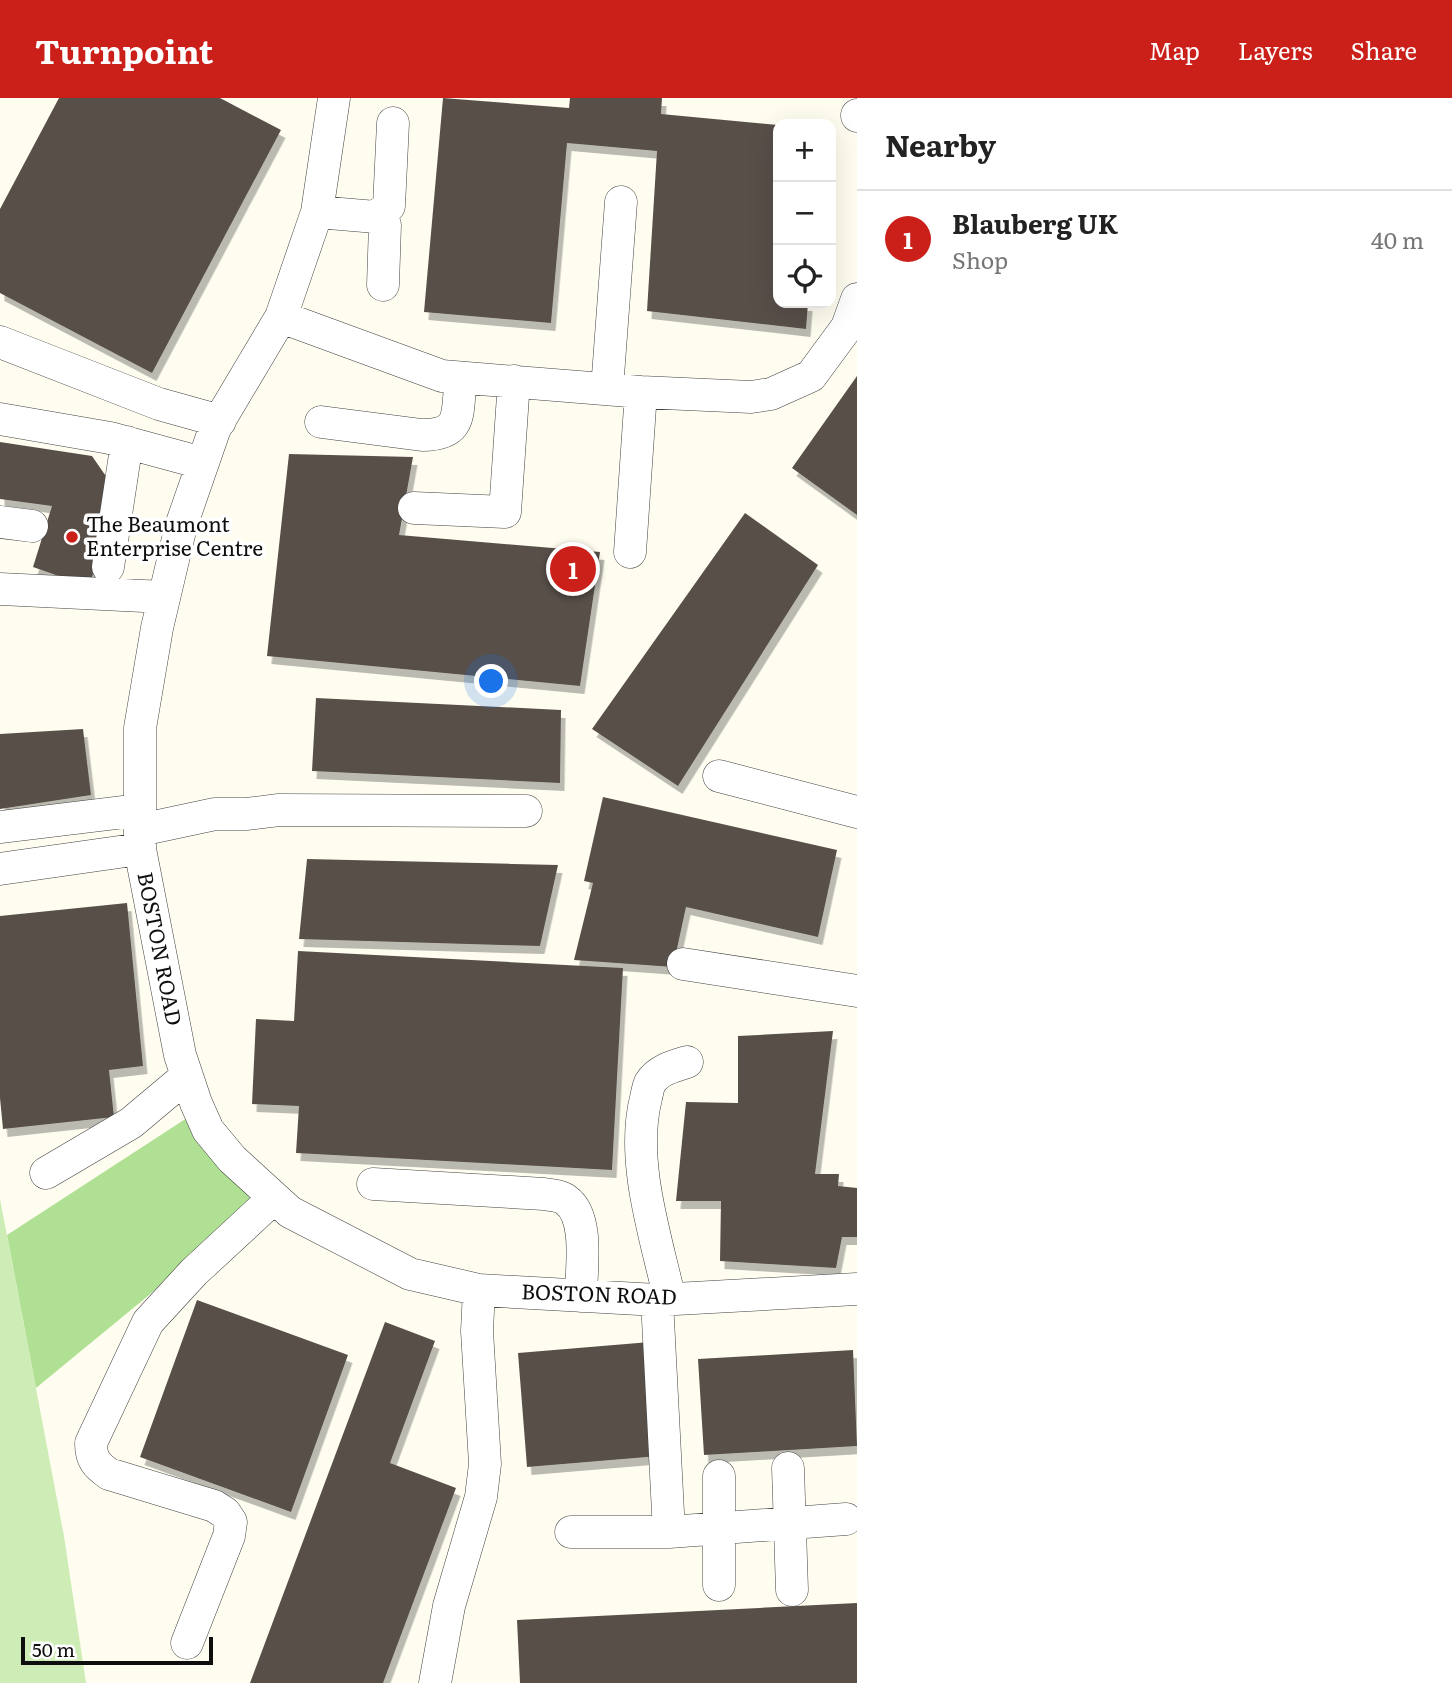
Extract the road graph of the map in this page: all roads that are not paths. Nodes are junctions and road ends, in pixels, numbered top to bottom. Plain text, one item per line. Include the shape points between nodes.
1 (334, 98) edge
2 (393, 123) dead end
3 (621, 202) dead end
4 (317, 212) junction
5 (376, 217) junction
6 (383, 285) dead end
7 (857, 299) edge
8 (281, 317) junction
9 (0, 342) edge
10 (461, 378) junction
11 (514, 381) junction
12 (607, 389) junction
13 (641, 392) junction
14 (0, 419) edge
15 (220, 421) junction
16 (321, 422) dead end
17 (127, 442) junction
18 (202, 463) junction
19 (414, 508) dead end
20 (0, 522) edge
21 (32, 526) dead end
22 (631, 552) dead end
23 (107, 567) dead end
24 (0, 589) edge
25 (164, 597) junction
26 (719, 776) dead end
27 (526, 811) dead end
28 (857, 812) edge
29 (0, 827) edge
30 (140, 830) junction
31 (0, 869) edge
32 (683, 964) dead end
33 (857, 991) edge
34 (687, 1062) dead end
35 (187, 1076) junction
36 (46, 1173) dead end
37 (373, 1184) dead end
38 (274, 1198) junction
39 (857, 1289) edge
40 (479, 1290) junction
41 (581, 1296) junction
42 (663, 1300) junction
43 (788, 1468) dead end
44 (719, 1476) dead end
45 (846, 1519) dead end
46 (790, 1524) junction
47 (719, 1530) junction
48 (571, 1532) dead end
49 (669, 1532) junction
50 (719, 1585) dead end
51 (792, 1590) dead end
52 (187, 1643) dead end
53 (435, 1683) edge

1 - 4 street, BOSTON ROAD
2 - 5 street via 389,206
3 - 12 street
4 - 5 street
4 - 8 street, BOSTON ROAD
5 - 6 street via 385,225
7 - 13 street via 847,327 811,376 771,394
8 - 10 street via 442,376
8 - 15 street, BOSTON ROAD
9 - 15 street via 159,404
10 - 11 street
10 - 16 street via 454,426 438,435
11 - 12 street
11 - 19 street via 505,512
12 - 13 street
13 - 22 street
14 - 17 street
15 - 18 street, BOSTON ROAD
17 - 18 street
17 - 23 street
18 - 25 street, BOSTON ROAD
20 - 21 street
24 - 25 street
25 - 30 street, BOSTON ROAD via 140,728
26 - 28 street
27 - 30 street via 279,810 215,814
29 - 30 street
30 - 31 street
30 - 35 street, BOSTON ROAD
32 - 33 street
34 - 42 street via 666,1069 650,1083 641,1117 645,1184
35 - 36 street via 131,1123
35 - 38 street, BOSTON ROAD via 208,1130
37 - 41 street via 566,1199 580,1217
38 - 40 street, BOSTON ROAD via 290,1212 410,1274
38 - 52 street via 148,1322 91,1443 96,1465 109,1474 214,1506 231,1522
39 - 42 street, BOSTON ROAD
40 - 41 street, BOSTON ROAD
40 - 53 street via 485,1464 481,1497 449,1605
41 - 42 street, BOSTON ROAD
42 - 49 street
43 - 46 street
44 - 47 street
45 - 46 street
46 - 47 street
46 - 51 street
47 - 49 street
47 - 50 street
48 - 49 street

